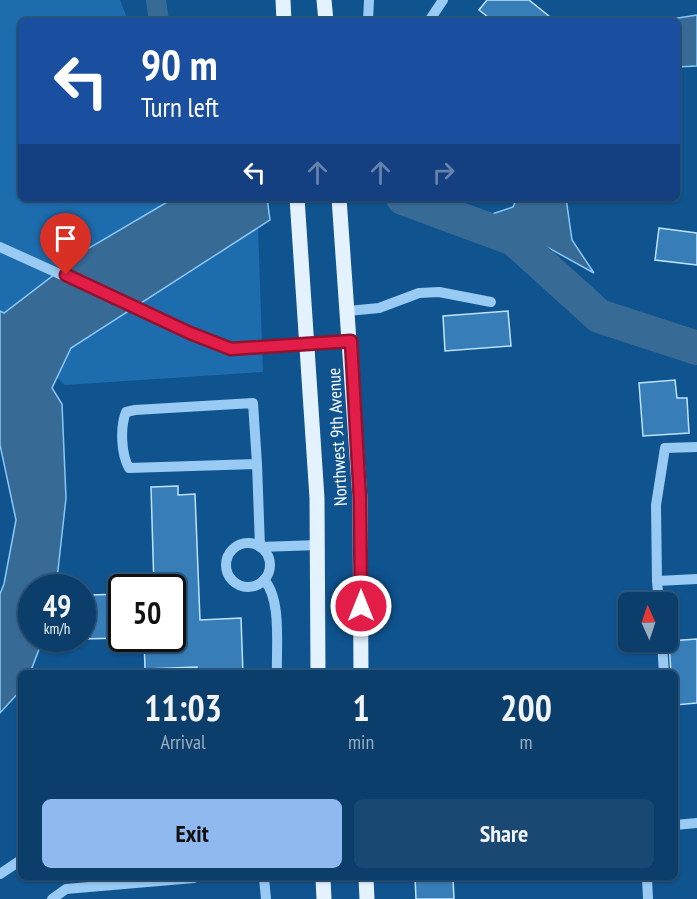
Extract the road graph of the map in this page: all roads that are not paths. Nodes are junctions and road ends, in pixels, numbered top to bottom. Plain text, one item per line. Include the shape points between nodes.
1 (283, 0) edge
2 (324, 0) edge
3 (369, 0) edge
4 (443, 0) edge
5 (284, 18) edge
6 (326, 18) edge
7 (368, 18) edge
8 (431, 18) edge
9 (297, 201) edge
10 (339, 201) edge
11 (0, 247) edge
12 (491, 303) dead end
13 (348, 311) junction
14 (351, 341) junction
15 (308, 344) junction
16 (697, 447) edge
17 (257, 464) junction
18 (318, 545) junction
19 (260, 547) junction
20 (697, 579) edge
21 (264, 580) junction
22 (657, 581) junction
23 (658, 592) edge
24 (663, 652) edge
25 (277, 670) edge
26 (318, 670) edge
27 (361, 670) edge
28 (664, 670) edge
29 (697, 823) edge
30 (678, 825) edge
31 (697, 832) edge
32 (18, 862) edge
33 (0, 874) edge
34 (171, 880) edge
35 (264, 880) edge
36 (323, 880) edge
37 (647, 880) edge
38 (52, 899) edge
39 (266, 899) edge
40 (324, 899) edge
41 (648, 899) edge

1 - 5 main road
2 - 6 main road
3 - 7 street
4 - 8 street
9 - 15 main road, Northwest 9th Avenue
10 - 13 main road, Northwest 9th Avenue
11 - 15 street via 231,349
12 - 13 street via 439,292 419,293 379,308
13 - 14 main road, Northwest 9th Avenue
14 - 15 street
14 - 27 main road, Northwest 9th Avenue via 360,499
15 - 18 main road, Northwest 9th Avenue
16 - 22 street via 665,448 656,505
17 - 17 street via 129,468 123,420 126,412 135,410 253,404
17 - 19 street
18 - 19 street
18 - 26 main road, Northwest 9th Avenue
19 - 21 street via 270,559 269,574
19 - 21 street via 240,545 229,554 226,568 232,581 245,587
20 - 22 street
21 - 25 street via 273,589 275,602
22 - 23 street
24 - 28 street
29 - 30 street
29 - 31 street
32 - 33 street
34 - 38 street via 66,889
35 - 39 street
36 - 40 main road
37 - 41 street

